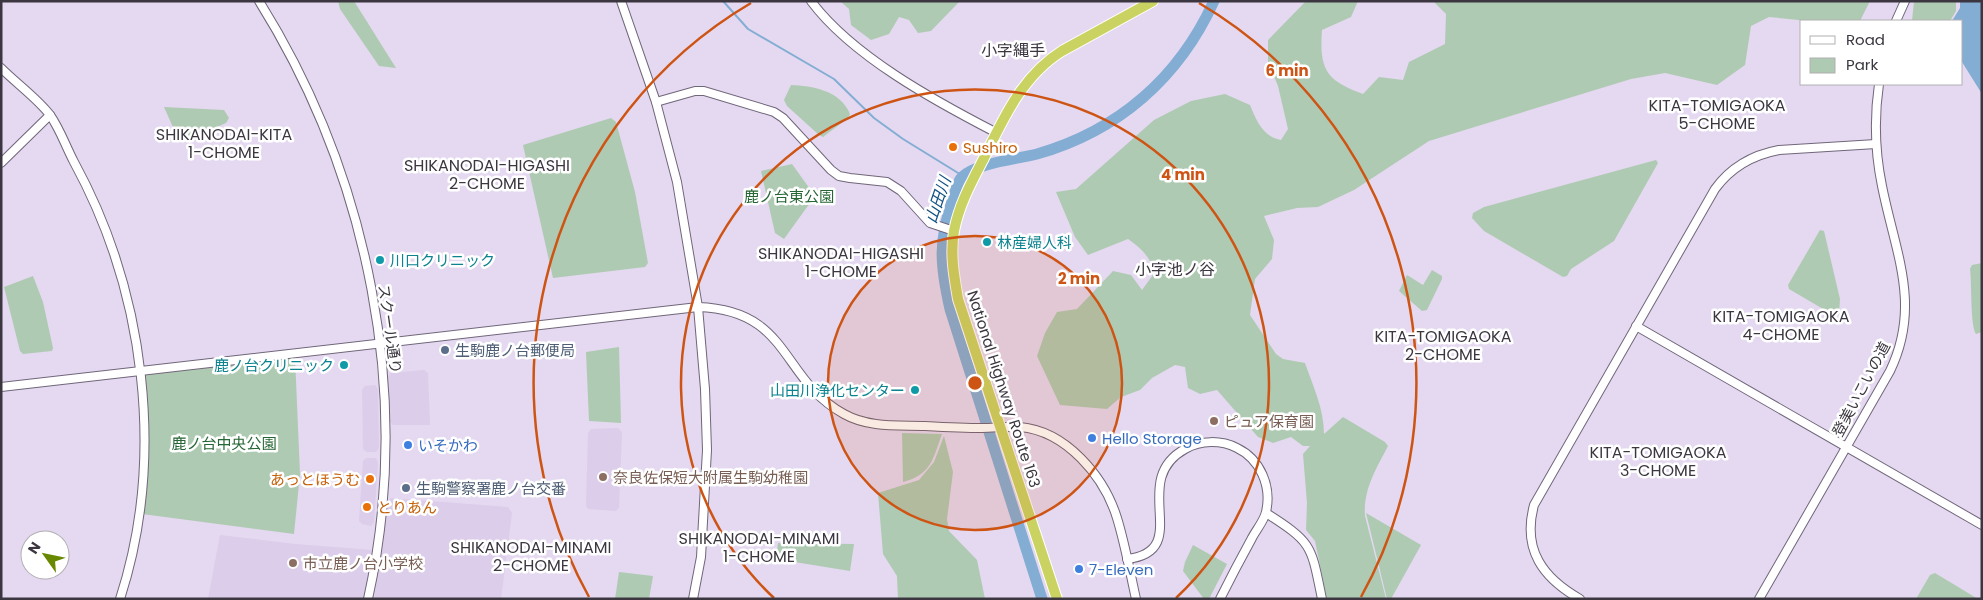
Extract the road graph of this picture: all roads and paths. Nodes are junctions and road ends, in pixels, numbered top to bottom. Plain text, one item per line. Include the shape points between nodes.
1 (260, 1) edge
2 (621, 1) edge
3 (811, 1) edge
4 (1153, 1) edge
5 (1905, 1) edge
6 (1896, 20) edge
7 (1, 68) edge
8 (1879, 85) edge
9 (656, 102) junction
10 (50, 115) junction
11 (995, 132) junction
12 (1876, 144) junction
13 (1, 163) edge
14 (951, 230) junction
15 (698, 307) junction
16 (1636, 326) junction
17 (379, 344) junction
18 (140, 371) junction
19 (1, 387) edge
20 (1000, 428) junction
21 (1847, 447) junction
22 (1266, 513) junction
23 (1982, 525) edge
24 (1127, 558) junction
25 (120, 599) edge
26 (368, 599) edge
27 (693, 599) edge
28 (1057, 599) edge
29 (1136, 599) edge
30 (1220, 599) edge
31 (1322, 599) edge
32 (1580, 599) edge
33 (1759, 599) edge

1 - 17 street, スクール通り via 299,74 349,196 370,280
2 - 9 street
3 - 11 street via 866,55
4 - 11 highway, National Highway Route 163 via 1052,57 1026,83
5 - 6 street
7 - 10 street
8 - 12 street, 登美いこいの道
9 - 14 street via 704,91 774,112 791,125 831,170 845,177 887,182 901,191 923,218
9 - 15 street via 682,208
10 - 13 street
10 - 18 street via 84,179 110,241 128,306
11 - 14 highway, National Highway Route 163
12 - 16 street via 1779,150 1756,156 1734,168 1715,189
12 - 21 street, 登美いこいの道 via 1882,187 1906,287 1906,316 1895,360
14 - 20 highway, National Highway Route 163 via 958,299
15 - 17 street
15 - 20 street via 731,311 762,326 823,400 857,420 882,425
15 - 27 street via 707,450 700,557
16 - 21 street
16 - 32 street via 1537,498 1532,513 1532,545 1542,568 1560,587
17 - 18 street
17 - 26 street, スクール通り via 386,429 384,496
18 - 19 street
18 - 25 street via 143,432 138,516
20 - 24 street via 1019,427 1042,433 1077,455 1094,474 1112,503
20 - 28 highway, National Highway Route 163
21 - 23 street
21 - 33 street, 登美いこいの道
22 - 24 street via 1265,479 1255,462 1239,449 1222,442 1195,445 1176,456 1161,477 1158,495 1161,528 1156,544 1142,555
22 - 30 street
22 - 31 street via 1297,532 1307,544
24 - 29 street

